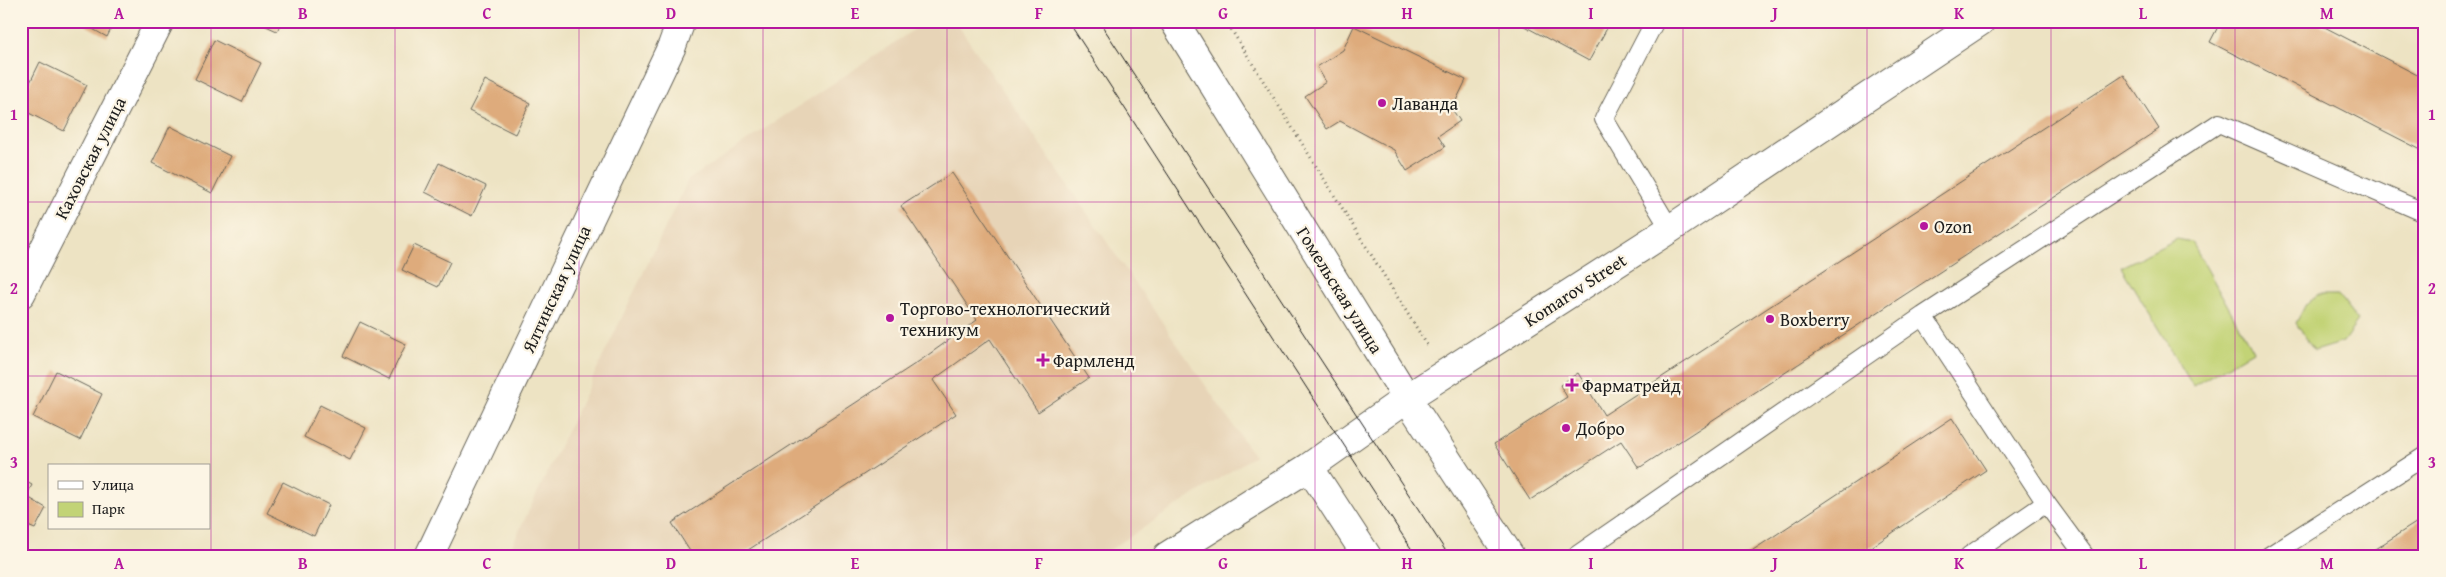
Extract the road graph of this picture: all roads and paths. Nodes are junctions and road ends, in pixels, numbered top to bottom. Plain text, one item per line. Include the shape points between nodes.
1 (160, 21) edge
2 (681, 21) edge
3 (1174, 21) edge
4 (1226, 21) edge
5 (1655, 21) edge
6 (1981, 21) edge
7 (2425, 213) edge
8 (1670, 229) junction
9 (21, 294) edge
10 (1923, 316) junction
11 (1445, 373) junction
12 (1407, 398) junction
13 (2425, 456) edge
14 (1309, 467) junction
15 (2046, 503) junction
16 (429, 556) edge
17 (1168, 556) edge
18 (1367, 556) edge
19 (1510, 556) edge
20 (1576, 556) edge
21 (1968, 556) edge
22 (2085, 556) edge
23 (2269, 556) edge

1 - 9 main road, Каховская улица
2 - 16 main road, Ялтинская улица via 672,46
3 - 12 main road, Гомельская улица
4 - 11 path
5 - 8 lane via 1604,119
6 - 8 main road, Komarov Street
7 - 10 lane via 2218,123
8 - 11 main road, Komarov Street
10 - 15 lane
10 - 20 lane
11 - 12 main road, Komarov Street
12 - 14 main road, Komarov Street
12 - 19 main road, Гомельская улица
13 - 23 lane
14 - 17 main road, Komarov Street
14 - 18 main road
15 - 21 lane
15 - 22 lane

